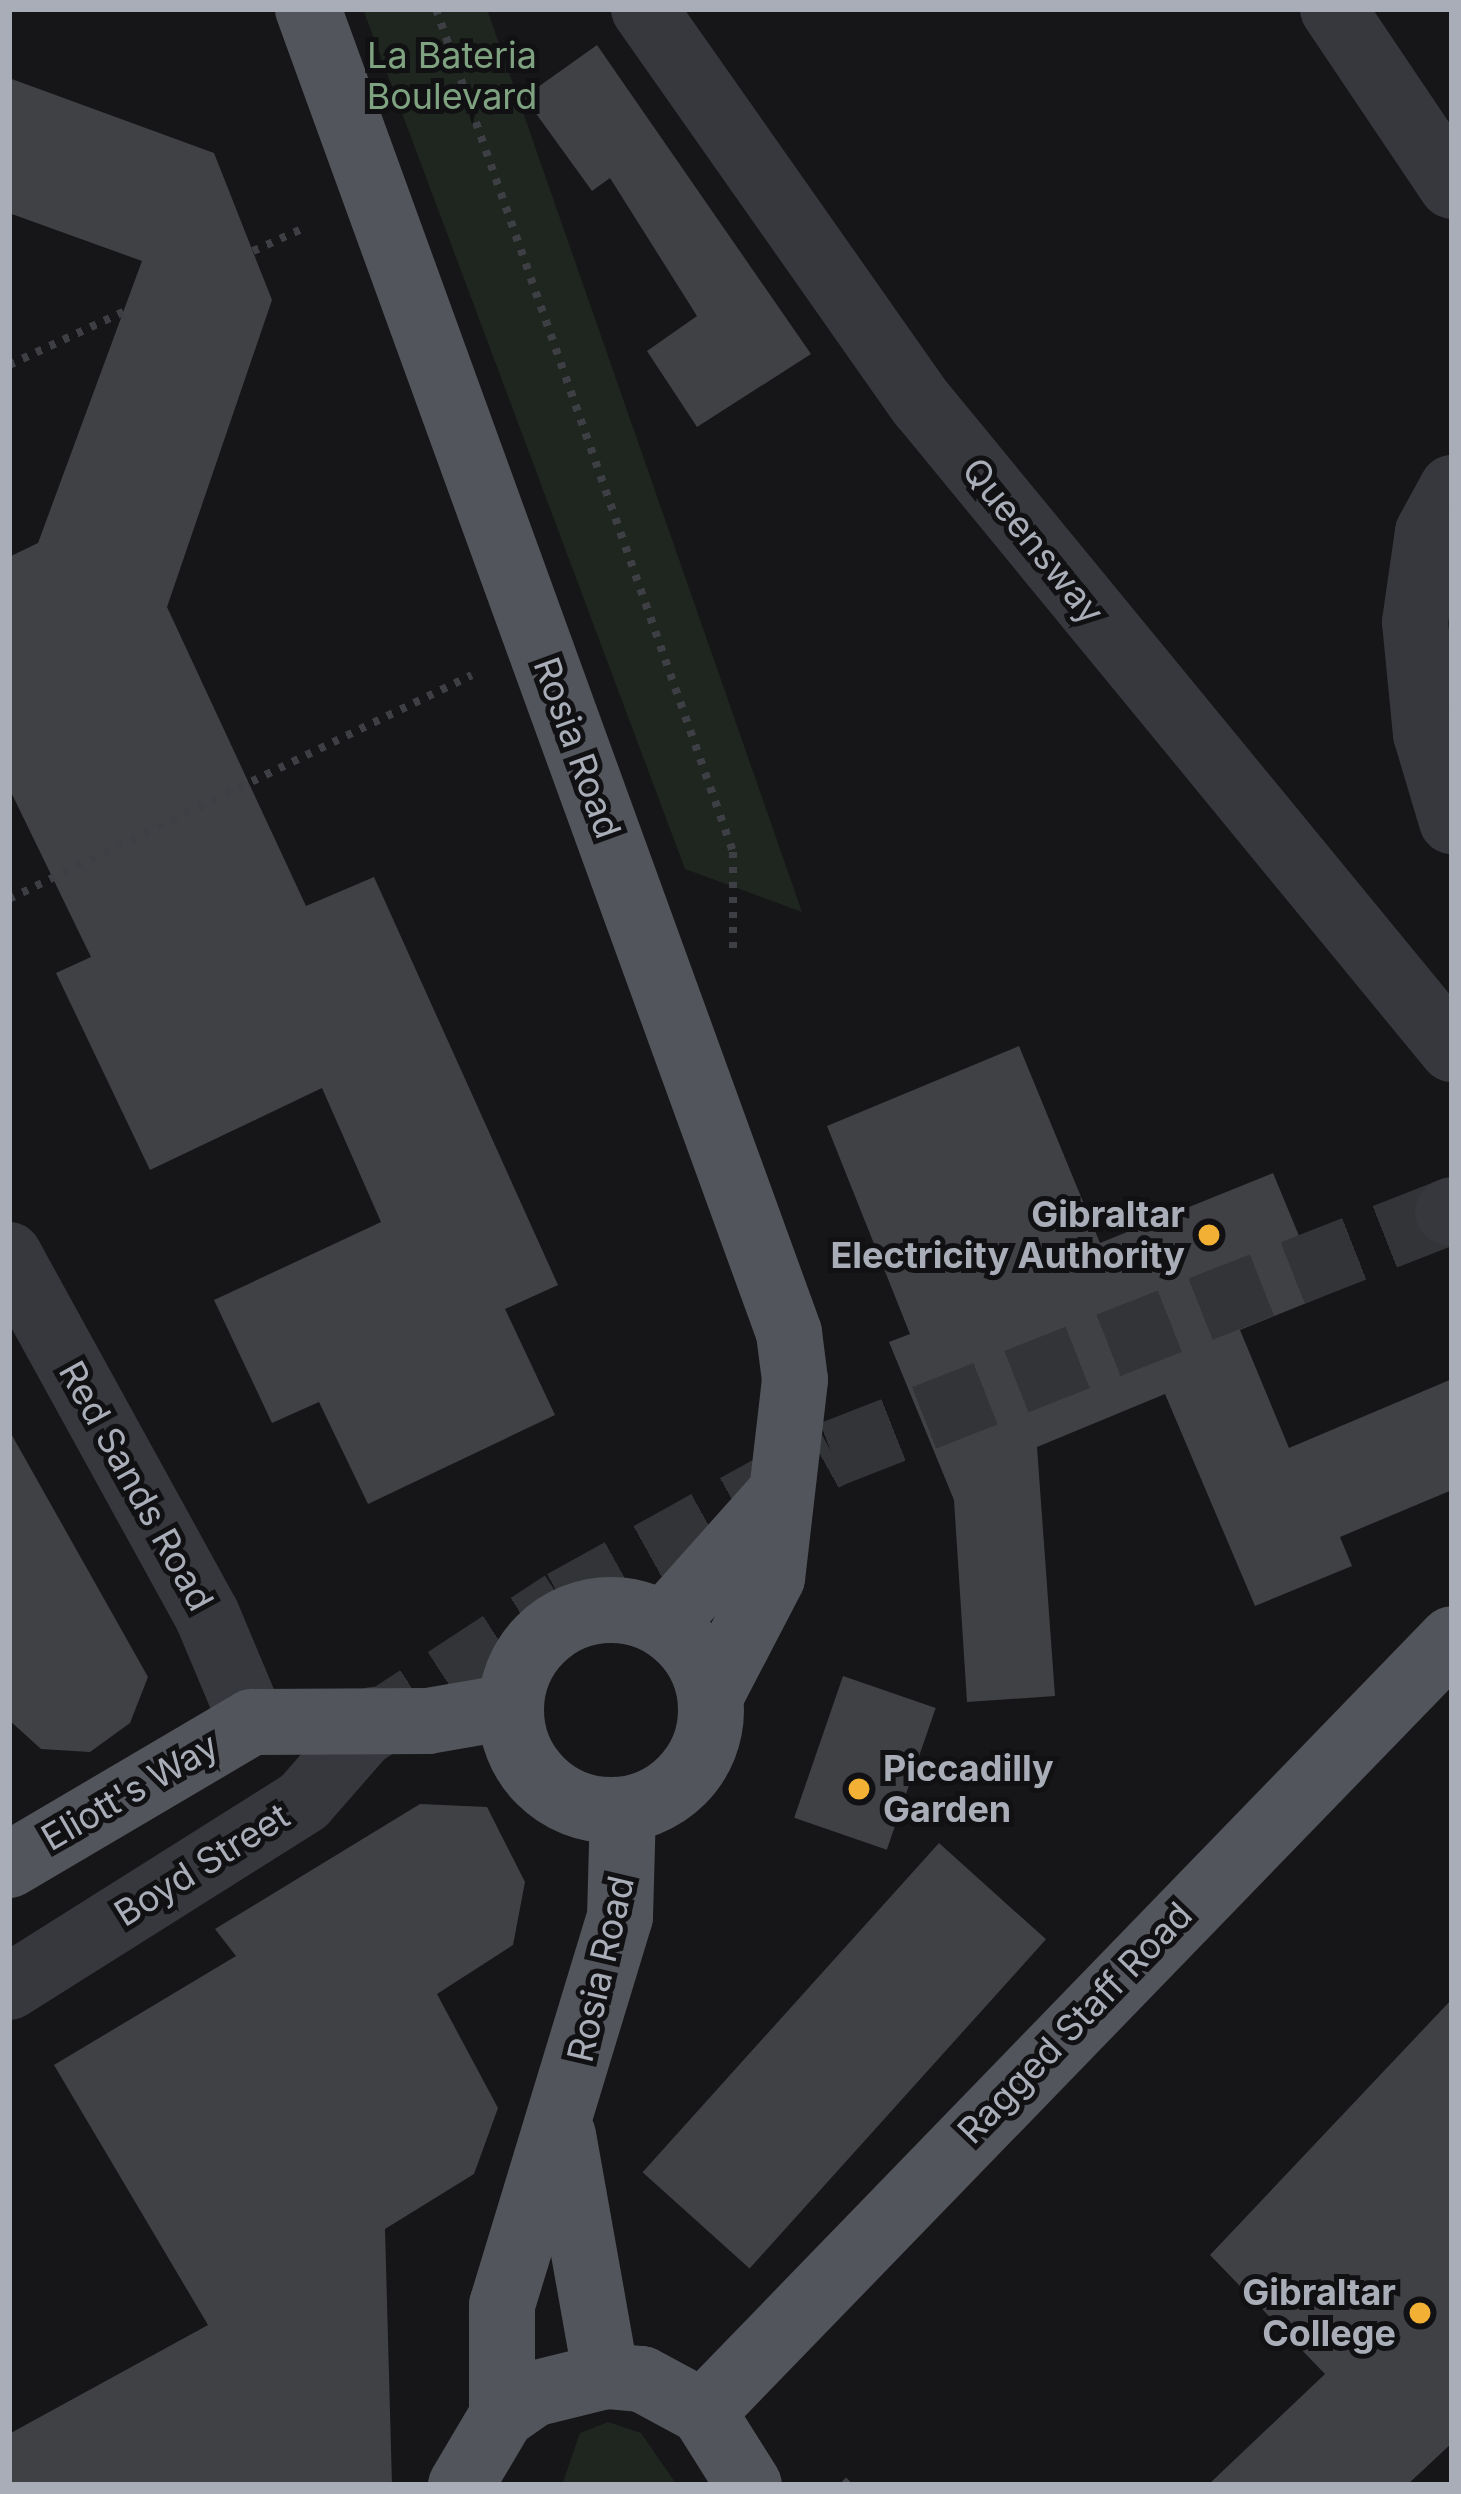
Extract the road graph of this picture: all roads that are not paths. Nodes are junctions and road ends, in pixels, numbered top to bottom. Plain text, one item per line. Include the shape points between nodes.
1 (308, 9) edge
2 (644, 9) edge
3 (1333, 9) edge
4 (1452, 186) edge
5 (1452, 488) edge
6 (1446, 784) edge
7 (1452, 1049) edge
8 (9, 1255) edge
9 (779, 1495) junction
10 (664, 1624) junction
11 (1452, 1639) edge
12 (711, 1695) junction
13 (509, 1707) junction
14 (375, 1720) junction
15 (252, 1722) junction
16 (623, 1810) junction
17 (9, 1864) edge
18 (9, 1987) edge
19 (561, 2126) junction
20 (606, 2376) junction
21 (704, 2412) junction
22 (502, 2416) junction
23 (461, 2485) edge
24 (748, 2485) edge

1 - 9 main road, Rosia Road via 789,1333 794,1380
2 - 7 street, Queensway via 922,404
3 - 4 street
5 - 6 street via 1418,570
8 - 15 street, Red Sands Road via 208,1615
9 - 10 main road
9 - 12 main road, Rosia Road via 772,1579
10 - 12 main road via 703,1666
10 - 13 main road via 606,1609 553,1628 519,1669
11 - 21 main road, Ragged Staff Road
12 - 16 main road, Rosia Road via 711,1726 680,1784
13 - 14 main road
13 - 16 main road via 538,1780 578,1803
14 - 15 main road
14 - 18 street, Boyd Street via 304,1801
15 - 17 main road, Eliott's Way
16 - 19 main road, Rosia Road via 620,1917
19 - 20 main road, Rosia Road
19 - 22 main road, Rosia Road via 502,2305
20 - 21 main road via 642,2379
20 - 22 main road via 533,2394
21 - 24 main road
22 - 23 main road

